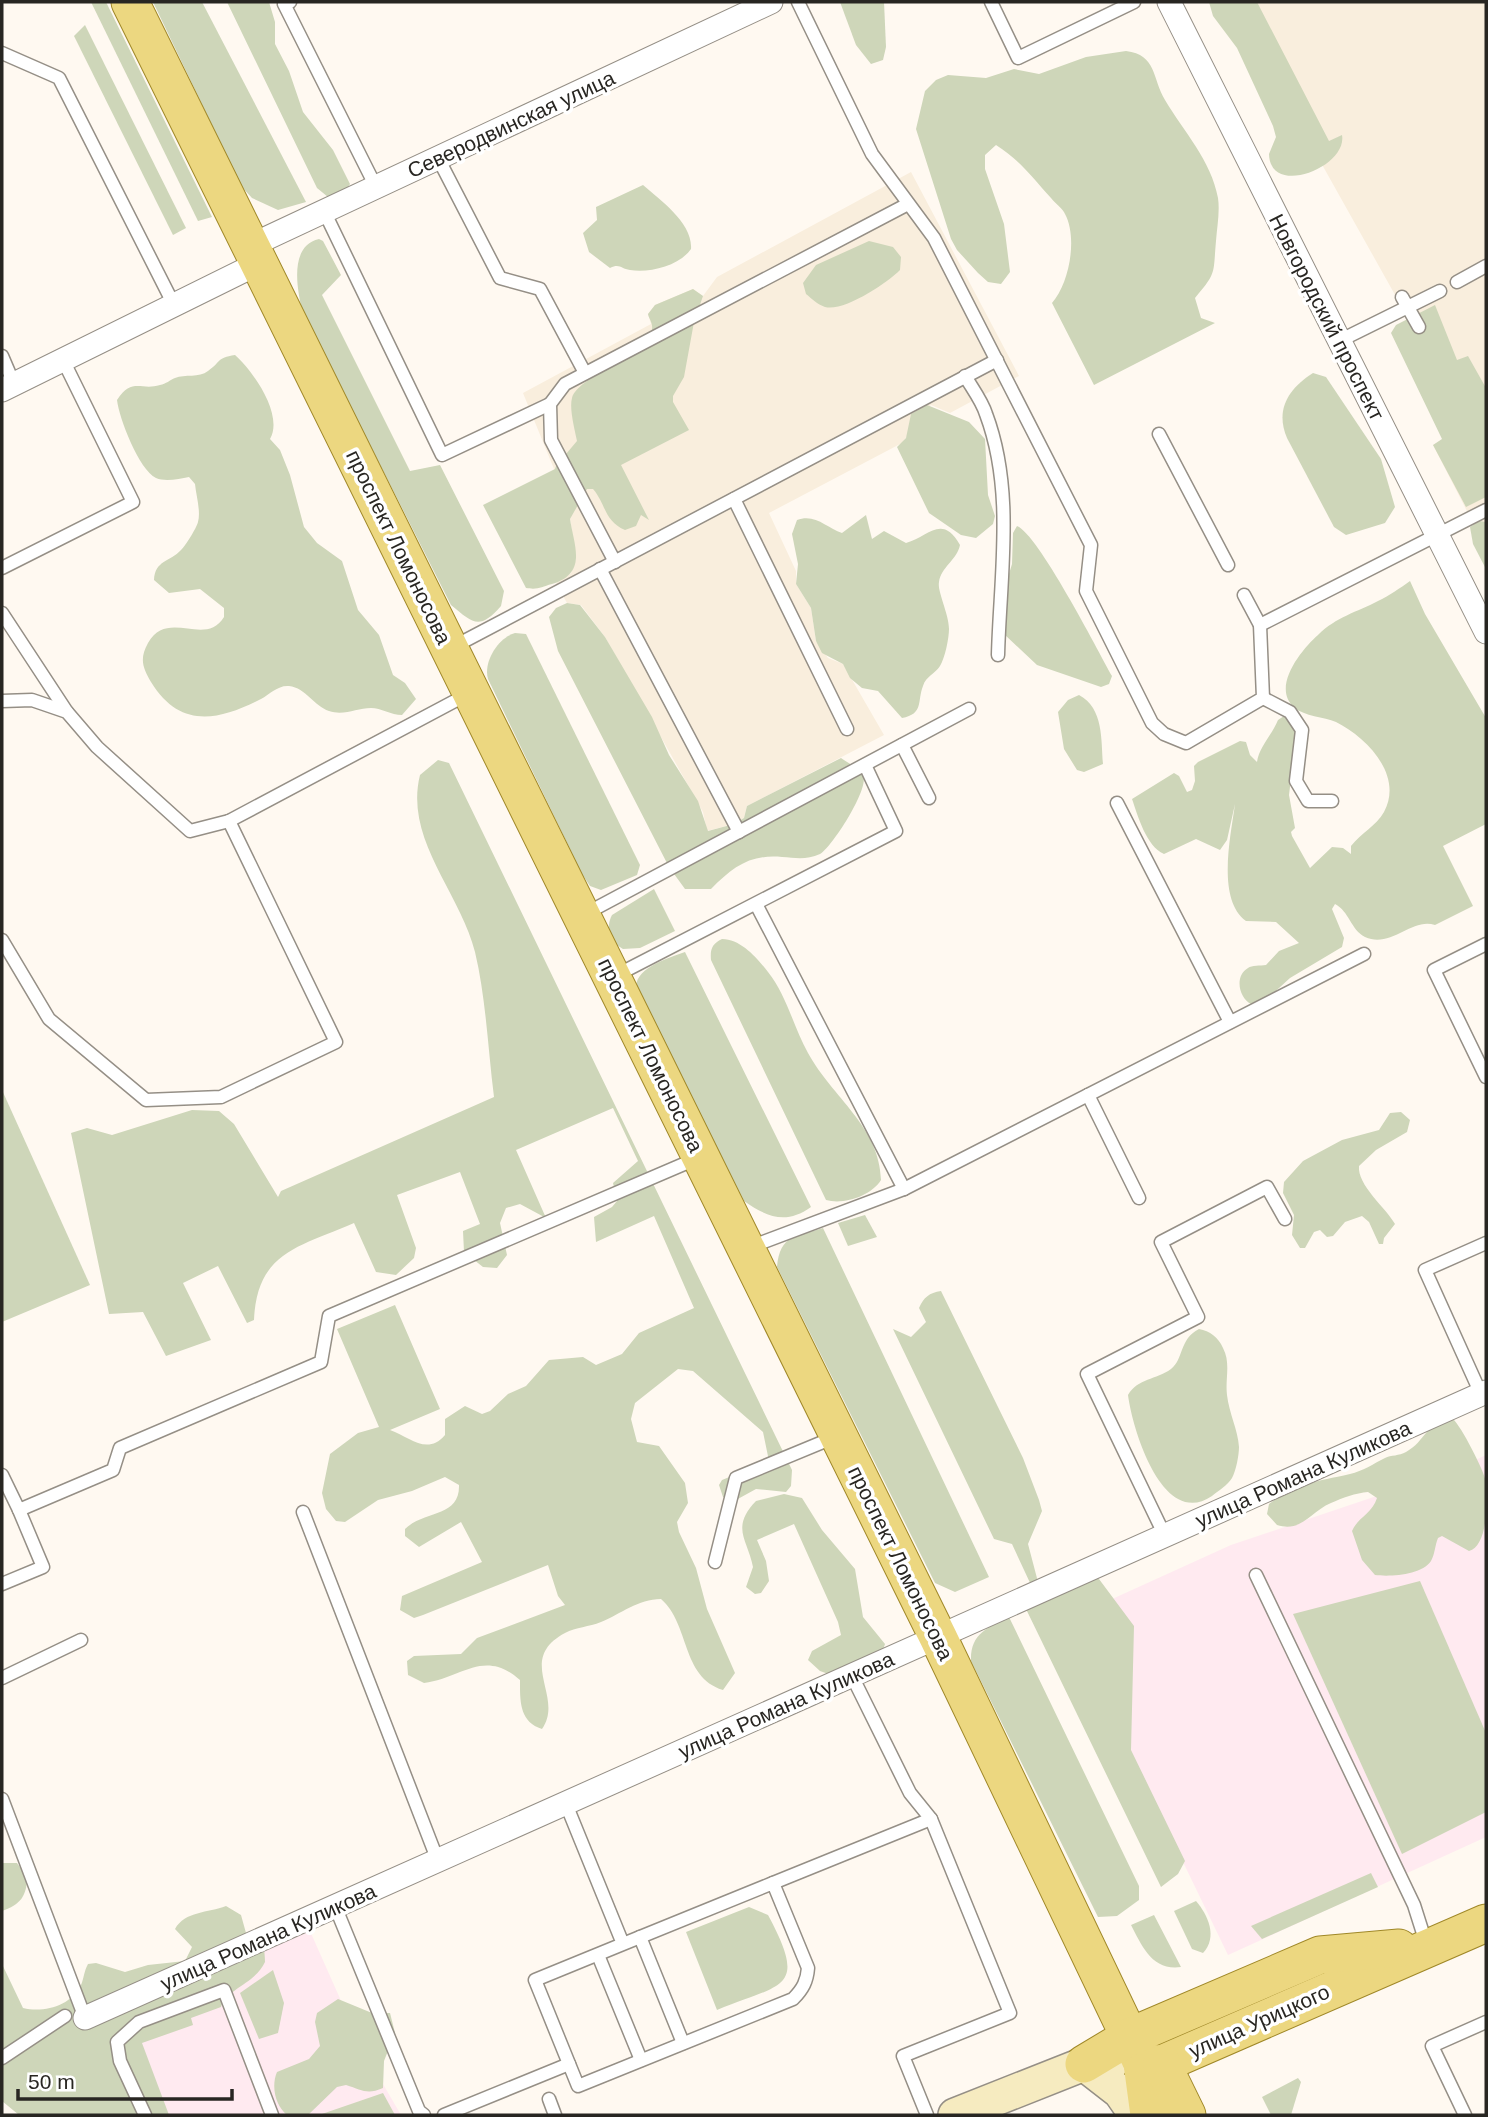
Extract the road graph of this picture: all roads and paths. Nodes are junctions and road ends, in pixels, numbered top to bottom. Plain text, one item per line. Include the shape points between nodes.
1 (130, 2) edge
2 (290, 2) edge
3 (771, 2) edge
4 (798, 2) edge
5 (991, 2) edge
6 (1134, 2) edge
7 (1169, 2) edge
8 (2, 53) edge
9 (438, 158) junction
10 (376, 187) junction
11 (908, 204) junction
12 (324, 211) junction
13 (255, 254) junction
14 (1486, 266) edge
15 (1457, 282) dead end
16 (1440, 291) dead end
17 (1405, 302) junction
18 (174, 305) junction
19 (1419, 327) dead end
20 (1339, 341) junction
21 (2, 356) edge
22 (63, 360) junction
23 (997, 360) junction
24 (585, 373) junction
25 (965, 376) junction
26 (8, 387) edge
27 (550, 404) junction
28 (1159, 434) dead end
29 (734, 499) junction
30 (1486, 510) edge
31 (1437, 535) junction
32 (615, 562) junction
33 (1228, 565) dead end
34 (2, 568) edge
35 (600, 569) junction
36 (1244, 595) dead end
37 (2, 613) edge
38 (1260, 625) junction
39 (1486, 632) edge
40 (450, 649) junction
41 (998, 656) dead end
42 (471, 692) junction
43 (1263, 698) junction
44 (2, 701) edge
45 (969, 709) dead end
46 (67, 712) junction
47 (848, 729) dead end
48 (902, 745) junction
49 (865, 765) junction
50 (929, 797) dead end
51 (1332, 801) dead end
52 (1117, 803) dead end
53 (229, 821) junction
54 (739, 832) junction
55 (756, 904) junction
56 (581, 915) junction
57 (2, 940) edge
58 (1486, 944) edge
59 (1364, 954) dead end
60 (612, 978) junction
61 (1230, 1022) junction
62 (1486, 1077) edge
63 (1088, 1095) junction
64 (701, 1156) junction
65 (904, 1189) junction
66 (1139, 1198) dead end
67 (1285, 1219) dead end
68 (1486, 1243) edge
69 (746, 1248) junction
70 (1484, 1393) edge
71 (839, 1436) junction
72 (2, 1475) edge
73 (6, 1496) edge
74 (19, 1510) junction
75 (303, 1512) dead end
76 (1165, 1536) junction
77 (715, 1562) dead end
78 (1256, 1575) dead end
79 (2, 1584) edge
80 (938, 1637) junction
81 (81, 1640) dead end
82 (852, 1675) junction
83 (2, 1678) edge
84 (2, 1799) edge
85 (566, 1804) junction
86 (932, 1819) junction
87 (438, 1861) junction
88 (773, 1883) junction
89 (335, 1906) junction
90 (1486, 1923) edge
91 (640, 1937) junction
92 (623, 1944) junction
93 (1427, 1946) junction
94 (598, 1955) junction
95 (75, 2017) junction
96 (1486, 2022) edge
97 (683, 2043) junction
98 (1144, 2055) junction
99 (2, 2058) edge
100 (641, 2060) junction
101 (569, 2064) junction
102 (1084, 2064) junction
103 (549, 2099) dead end
104 (145, 2115) edge
105 (272, 2115) edge
106 (424, 2115) edge
107 (444, 2115) edge
108 (555, 2115) edge
109 (928, 2115) edge
110 (955, 2115) edge
111 (1136, 2115) edge
112 (1149, 2115) edge
113 (1187, 2115) edge
114 (1465, 2115) edge

1 - 13 main road, проспект Ломоносова
2 - 10 lane via 284,4
3 - 9 street, Северодвинская улица
4 - 11 lane via 872,154
5 - 6 lane via 1018,58
7 - 20 street, Новгородский проспект
8 - 18 lane via 59,78
9 - 10 street, Северодвинская улица
9 - 24 lane via 500,278 540,289
10 - 12 street, Северодвинская улица
11 - 23 lane via 934,238
11 - 24 lane
12 - 13 street, Северодвинская улица
12 - 27 lane via 442,455
13 - 18 street, Северодвинская улица
13 - 40 main road, проспект Ломоносова
14 - 15 lane
16 - 17 lane
17 - 19 lane
17 - 20 lane
18 - 22 street, Северодвинская улица
20 - 31 street, Новгородский проспект
21 - 26 lane
22 - 26 street, Северодвинская улица
22 - 34 lane via 133,502
23 - 25 lane
23 - 43 lane via 1091,545 1086,592 1152,723 1186,743
24 - 27 lane via 565,384
25 - 29 lane
25 - 41 lane via 986,413 1005,515
27 - 32 lane via 551,440
28 - 33 lane
29 - 32 lane
29 - 47 lane
30 - 31 lane
31 - 38 lane
31 - 39 street, Новгородский проспект
32 - 35 lane
35 - 40 lane
35 - 54 lane
36 - 38 lane
37 - 46 lane
38 - 43 lane
40 - 42 main road, проспект Ломоносова
42 - 53 lane
42 - 56 main road, проспект Ломоносова
43 - 51 lane via 1290,712 1302,730 1297,782 1308,801
44 - 46 lane via 32,700
45 - 48 lane
46 - 53 lane via 97,747 190,831
48 - 49 lane
48 - 50 lane
49 - 54 lane
49 - 55 lane via 897,831
52 - 61 lane
53 - 57 lane via 337,1042 221,1097 146,1100 49,1019
54 - 56 lane
55 - 60 lane
55 - 65 lane
56 - 60 main road, проспект Ломоносова
58 - 62 lane via 1434,970
59 - 61 lane
60 - 64 main road, проспект Ломоносова
61 - 63 lane
63 - 65 lane
63 - 66 lane
64 - 69 main road, проспект Ломоносова
64 - 74 lane via 329,1316 321,1362 120,1448 113,1469
65 - 69 lane
67 - 76 lane via 1267,1187 1161,1242 1198,1317 1087,1374
68 - 70 lane via 1425,1270
69 - 71 main road, проспект Ломоносова
70 - 76 street, улица Романа Куликова
71 - 77 lane via 736,1478
71 - 80 main road, проспект Ломоносова
72 - 73 lane
73 - 74 lane
74 - 79 lane via 43,1567
75 - 87 lane
76 - 80 street, улица Романа Куликова
78 - 93 lane via 1415,1905
80 - 82 street, улица Романа Куликова
80 - 98 main road, проспект Ломоносова
81 - 83 lane
82 - 85 street, улица Романа Куликова
82 - 86 lane via 910,1793
84 - 95 lane
85 - 87 street, улица Романа Куликова
85 - 92 lane
86 - 88 lane
86 - 109 lane via 1010,2013 903,2056
87 - 89 street, улица Романа Куликова
88 - 91 lane
88 - 97 lane via 808,1968 806,1983 793,1998
89 - 95 street, улица Романа Куликова
89 - 106 lane
90 - 93 main road, улица Урицкого
91 - 92 lane
91 - 97 lane
92 - 94 lane
93 - 98 main road, улица Урицкого via 1320,1955
94 - 100 lane
94 - 101 lane via 535,1980
95 - 99 lane
96 - 114 lane via 1432,2046
97 - 100 lane
98 - 102 main road, улица Урицкого
98 - 112 main road, проспект Ломоносова
98 - 113 main road, проспект Ломоносова
100 - 101 lane via 578,2086
101 - 107 lane
102 - 110 main road, улица Урицкого
102 - 111 main road via 1120,2092
103 - 108 lane
104 - 105 lane via 120,2061 117,2042 139,2022 224,1990

